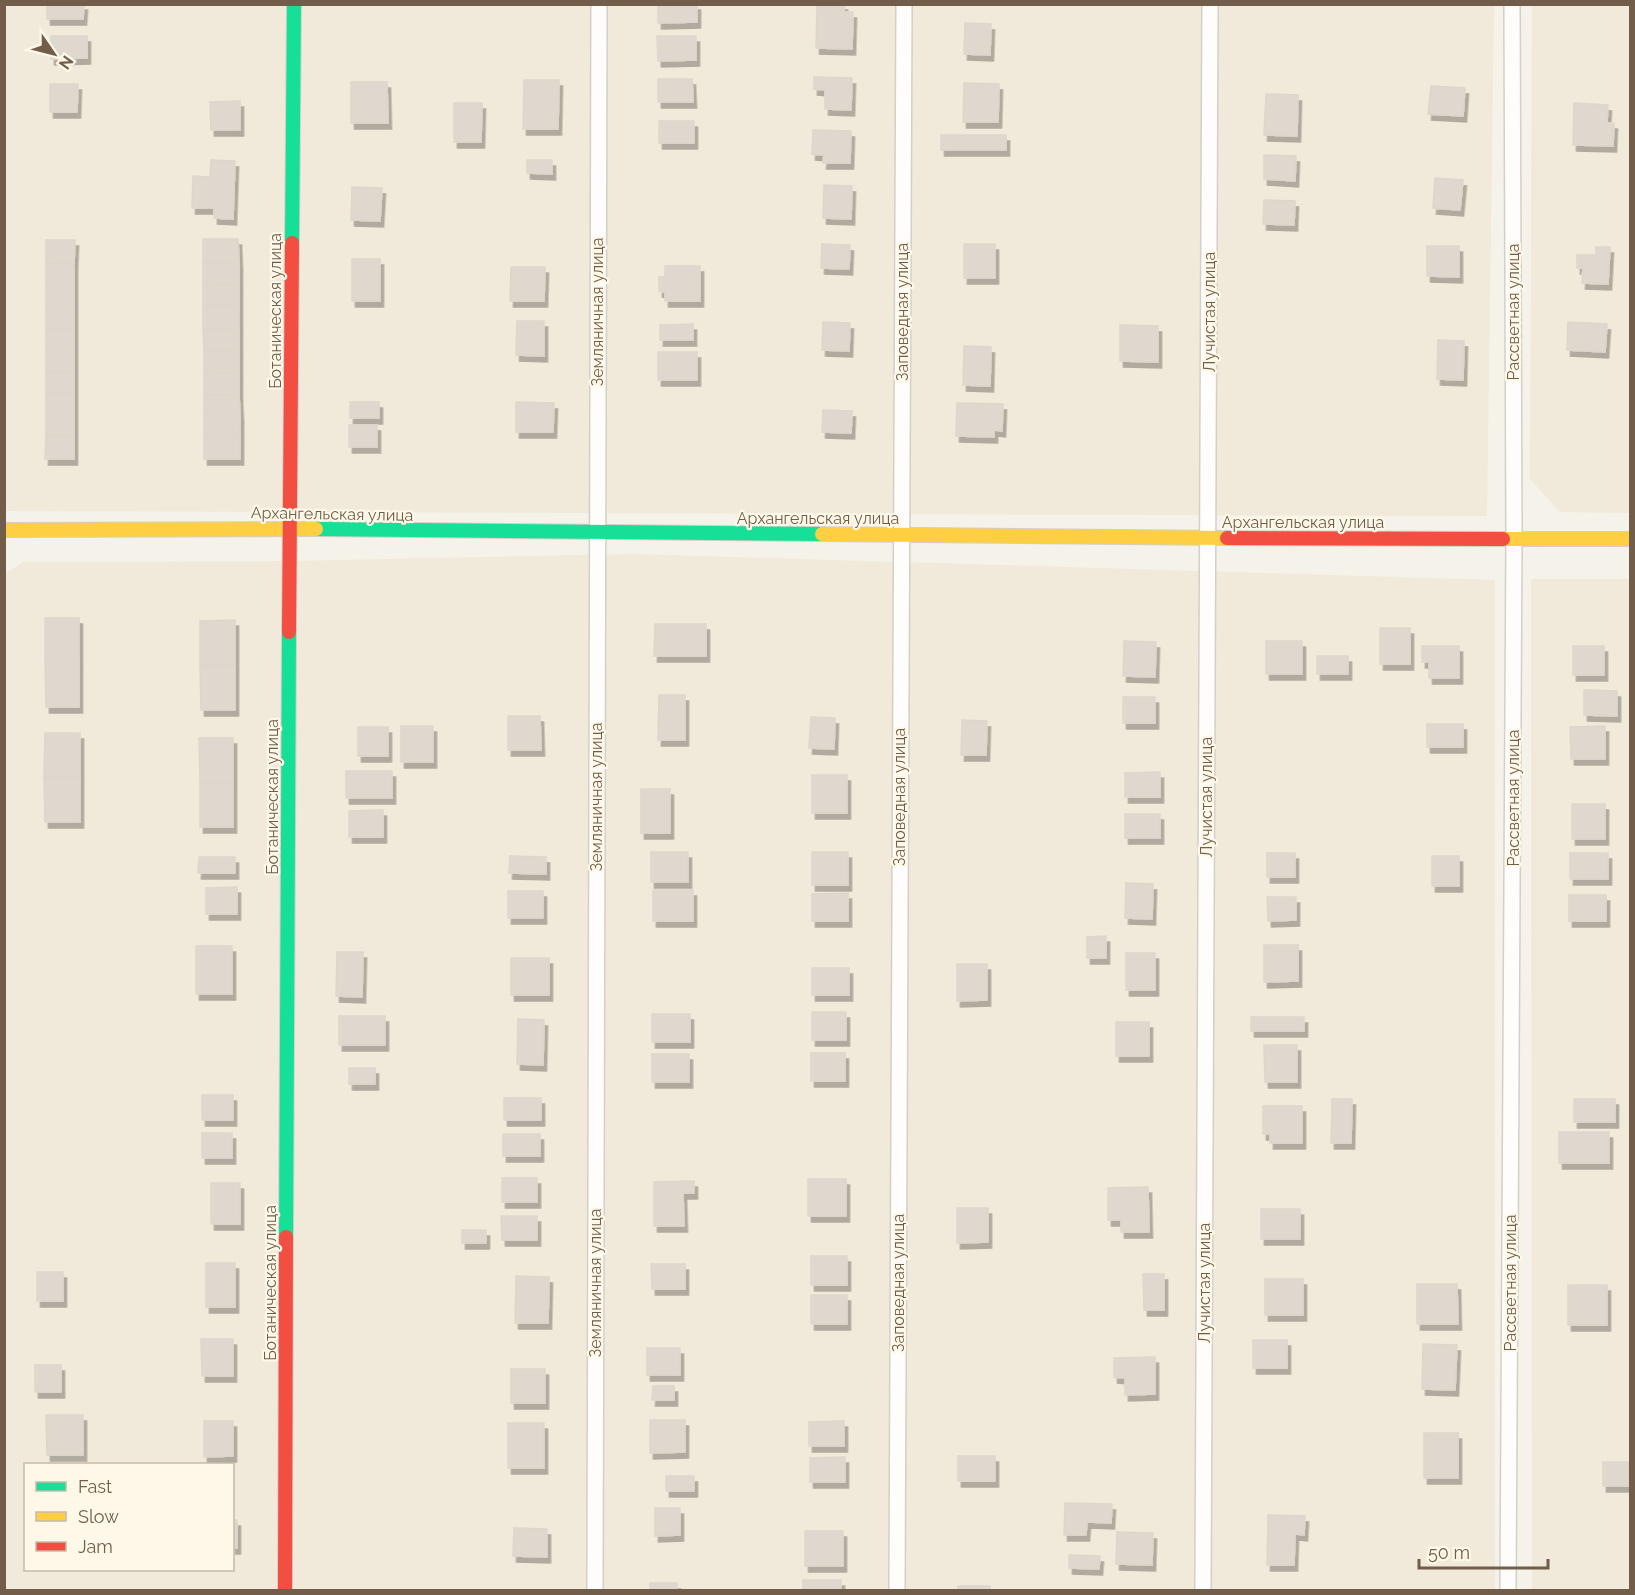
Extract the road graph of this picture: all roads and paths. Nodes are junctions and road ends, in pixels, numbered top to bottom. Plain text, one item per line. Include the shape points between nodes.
1 (294, 4) edge
2 (599, 4) edge
3 (904, 4) edge
4 (1210, 4) edge
5 (1512, 4) edge
6 (4, 530) edge
7 (290, 530) junction
8 (596, 533) junction
9 (900, 535) junction
10 (1207, 538) junction
11 (1514, 538) junction
12 (1630, 539) edge
13 (285, 1590) edge
14 (595, 1590) edge
15 (897, 1590) edge
16 (1203, 1590) edge
17 (1508, 1590) edge

1 - 7 street, Ботаническая улица
2 - 8 street, Земляничная улица
3 - 9 street, Заповедная улица
4 - 10 street, Лучистая улица
5 - 11 street, Рассветная улица
6 - 7 street, Архангельская улица
7 - 8 street, Архангельская улица
7 - 13 street, Ботаническая улица
8 - 9 street, Архангельская улица
8 - 14 street, Земляничная улица
9 - 10 street, Архангельская улица
9 - 15 street, Заповедная улица
10 - 11 street, Архангельская улица
10 - 16 street, Лучистая улица
11 - 12 street, Архангельская улица
11 - 17 street, Рассветная улица

